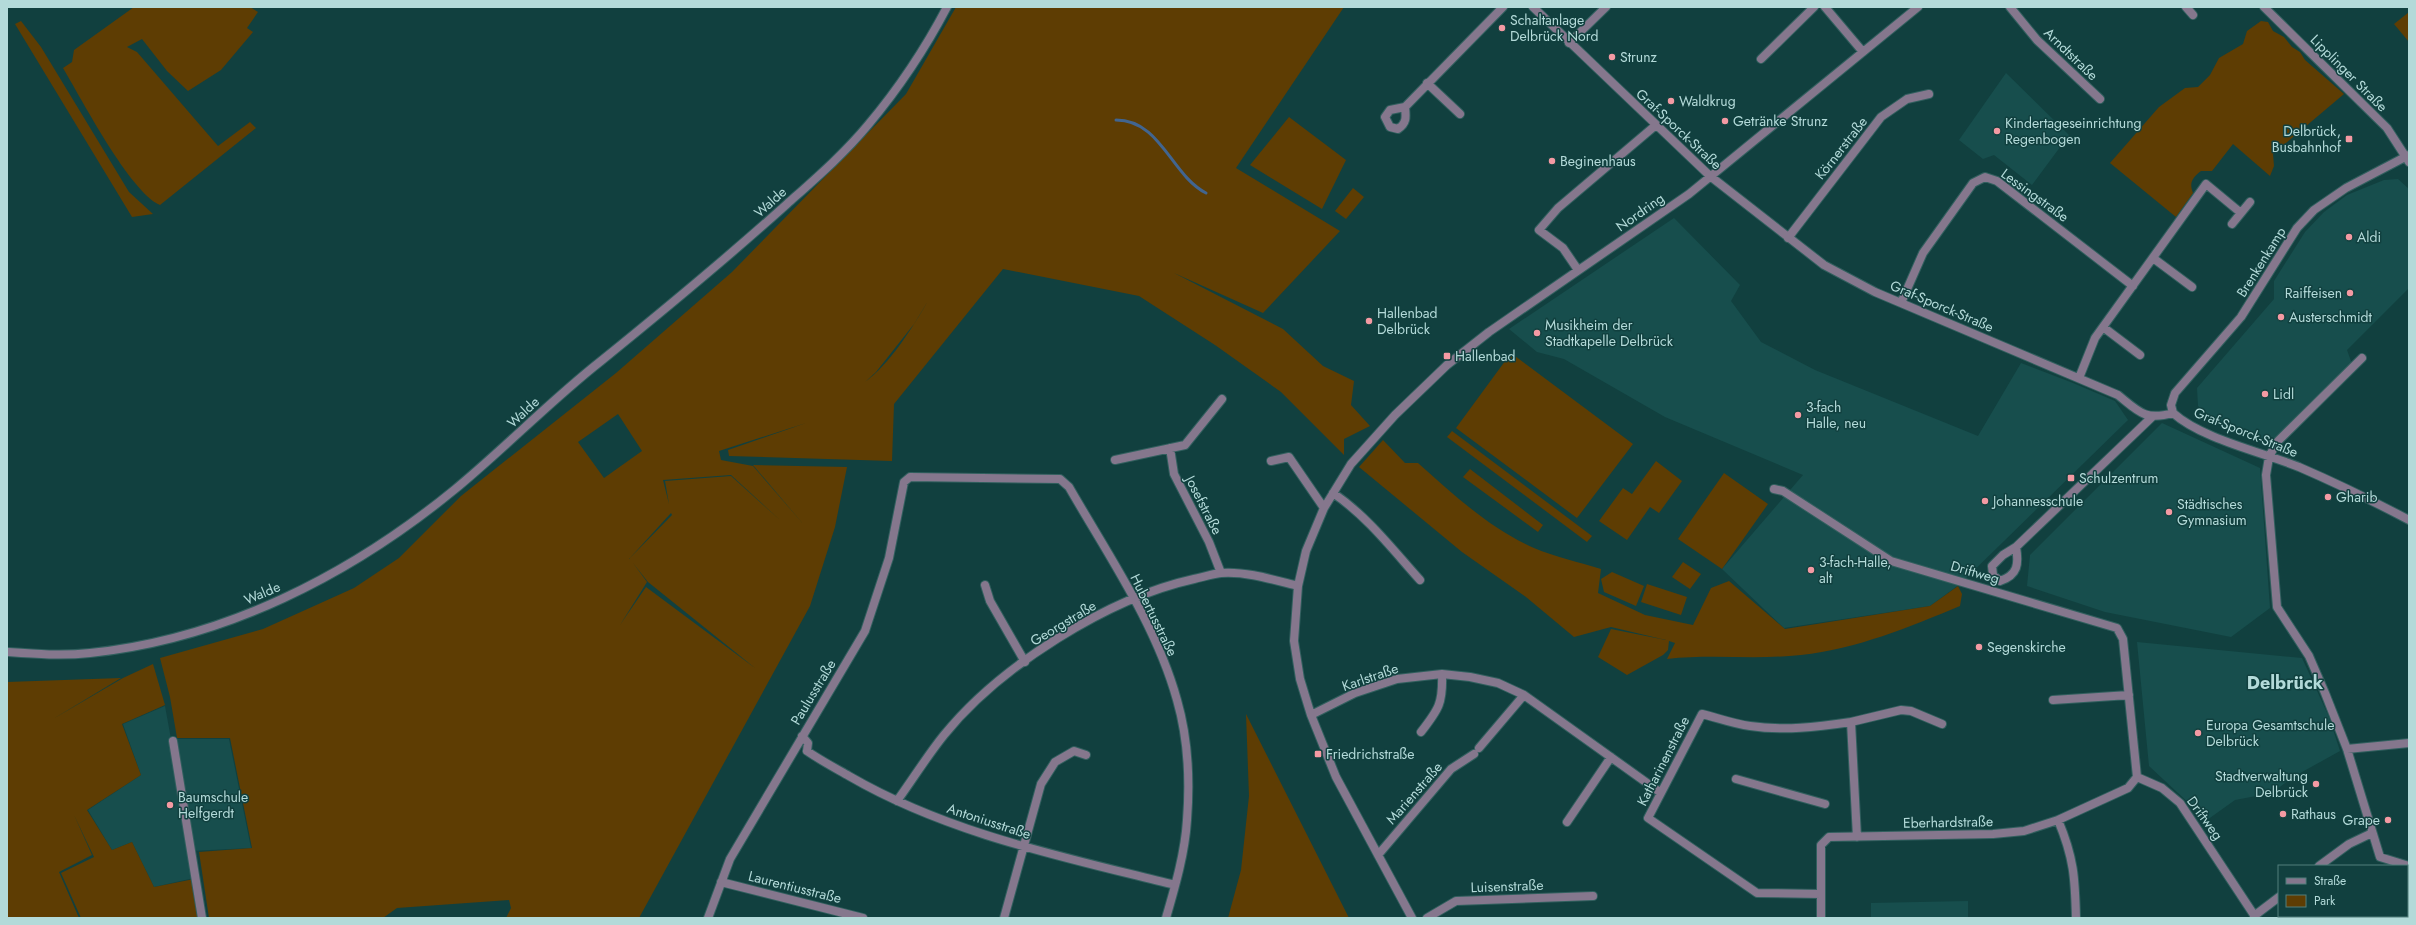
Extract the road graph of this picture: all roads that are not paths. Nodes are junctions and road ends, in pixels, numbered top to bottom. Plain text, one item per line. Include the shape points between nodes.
1 (947, 7) edge
2 (1503, 7) edge
3 (1533, 7) edge
4 (1606, 7) edge
5 (1814, 7) edge
6 (1825, 7) edge
7 (1918, 7) edge
8 (2010, 7) edge
9 (2186, 7) edge
10 (2266, 8) edge
11 (2192, 15) dead end
12 (1569, 42) junction
13 (1863, 52) junction
14 (1761, 59) dead end
15 (1427, 83) junction
16 (1929, 94) dead end
17 (2100, 99) dead end
18 (1405, 107) dead end
19 (1460, 114) dead end
20 (1656, 125) junction
21 (2408, 158) edge
22 (1710, 176) junction
23 (2250, 202) dead end
24 (2241, 213) junction
25 (2232, 224) dead end
26 (1788, 238) junction
27 (2153, 258) junction
28 (1578, 270) junction
29 (2133, 286) junction
30 (2192, 287) dead end
31 (1901, 303) junction
32 (2103, 327) junction
33 (2140, 355) dead end
34 (2362, 358) dead end
35 (2079, 378) junction
36 (1222, 399) dead end
37 (2173, 413) junction
38 (2152, 417) junction
39 (1170, 448) junction
40 (2269, 457) junction
41 (1115, 460) dead end
42 (1271, 461) dead end
43 (918, 477) joint
44 (1774, 489) dead end
45 (1333, 493) junction
46 (1324, 508) junction
47 (2406, 519) edge
48 (2016, 547) junction
49 (1221, 573) junction
50 (1420, 580) dead end
51 (2000, 581) junction
52 (985, 585) dead end
53 (1298, 586) junction
54 (1997, 592) junction
55 (1134, 599) junction
56 (7, 652) edge
57 (1025, 662) junction
58 (1442, 674) junction
59 (1524, 695) junction
60 (2129, 695) junction
61 (2053, 700) dead end
62 (1311, 715) junction
63 (1851, 722) junction
64 (1942, 724) dead end
65 (1421, 732) dead end
66 (802, 736) junction
67 (173, 741) dead end
68 (2409, 743) edge
69 (2347, 749) junction
70 (794, 751) junction
71 (808, 751) junction
72 (1086, 755) dead end
73 (1611, 757) junction
74 (2137, 777) junction
75 (1736, 779) dead end
76 (1661, 793) junction
77 (897, 801) junction
78 (1826, 804) dead end
79 (2058, 820) junction
80 (1567, 822) dead end
81 (2372, 833) junction
82 (1857, 836) junction
83 (1023, 846) junction
84 (1378, 855) junction
85 (2320, 865) edge
86 (2406, 865) edge
87 (721, 882) junction
88 (1175, 885) junction
89 (1821, 894) junction
90 (1593, 896) dead end
91 (2278, 898) edge
92 (2255, 917) edge
93 (202, 918) edge
94 (708, 918) edge
95 (863, 918) edge
96 (1004, 918) edge
97 (1166, 918) edge
98 (1412, 918) edge
99 (1427, 918) edge
100 (1821, 918) edge
101 (2076, 918) edge

1 - 56 street, Walde via 907,75 867,126 836,158 731,254 572,383 498,453 452,492 384,543 343,569 303,589 249,613 206,628 90,653 63,655
2 - 15 street
3 - 12 street, Graf-Sporck-Straße
4 - 12 street
5 - 14 street
6 - 13 street
7 - 13 street, Nordring
8 - 17 street, Arndtstraße via 2037,40
9 - 11 street
10 - 21 street, Lipplinger Straße via 2387,128
12 - 20 street, Graf-Sporck-Straße
13 - 22 street, Nordring
15 - 18 street
15 - 19 street
16 - 26 street, Körnerstraße via 1907,98 1881,117
20 - 22 street, Graf-Sporck-Straße
20 - 28 street via 1558,208 1539,230 1563,248
21 - 37 street, Brenkenkamp via 2367,177 2328,200 2297,228 2242,318 2175,393 2171,404
22 - 26 street, Graf-Sporck-Straße
22 - 28 street, Nordring via 1689,194
23 - 24 street
24 - 25 street
24 - 27 street via 2206,184
26 - 31 street, Graf-Sporck-Straße via 1824,265
27 - 29 street
27 - 30 street
28 - 45 street, Nordring via 1446,365 1376,435 1351,464
29 - 31 street, Lessingstraße via 1997,181 1985,178 1973,183 1923,253
29 - 32 street
31 - 35 street, Graf-Sporck-Straße
32 - 33 street
32 - 35 street via 2095,338
34 - 40 street via 2276,442
35 - 38 street, Graf-Sporck-Straße via 2118,395 2140,413
36 - 39 street via 1184,445
37 - 38 street, Graf-Sporck-Straße
37 - 40 street, Graf-Sporck-Straße via 2192,426
38 - 48 street
39 - 41 street
39 - 49 street, Josefstraße via 1174,474 1209,542
40 - 47 street, Graf-Sporck-Straße via 2298,467
40 - 69 street via 2266,475 2277,606 2309,656
42 - 46 street via 1289,457
43 - 55 street, Hubertusstraße via 1060,478 1069,487
43 - 66 street, Paulusstraße via 910,477 904,482 889,558 865,631
44 - 54 street, Driftweg via 1783,491 1891,561
45 - 46 street
45 - 50 street via 1379,534
46 - 53 street via 1306,551
48 - 51 street via 2018,559 2015,572
48 - 51 street via 1992,566 1992,575
49 - 53 street, Georgstraße via 1252,576
49 - 55 street, Georgstraße via 1169,585
51 - 54 street
52 - 57 street via 990,601
53 - 62 street via 1294,641 1300,679
54 - 60 street, Driftweg via 2117,628 2123,639
55 - 57 street, Georgstraße via 1066,634
55 - 88 street, Hubertusstraße via 1158,647 1177,700 1188,758 1187,821
57 - 77 street, Georgstraße via 990,688 945,734
58 - 59 street, Karlstraße via 1498,683
58 - 62 street, Karlstraße via 1398,679 1355,693
58 - 65 street via 1443,693 1437,712
59 - 73 street, Karlstraße
59 - 84 street, Marienstraße via 1476,751 1451,769
60 - 61 street
60 - 74 street, Driftweg
62 - 84 street via 1336,777
63 - 64 street via 1901,710 1911,711
63 - 76 street, Katharinenstraße via 1811,728 1769,728 1748,726 1702,714
63 - 82 street
66 - 70 street, Paulusstraße
66 - 71 street via 808,743
67 - 93 street
68 - 69 street
69 - 81 street
70 - 71 street
70 - 87 street, Paulusstraße via 730,859
71 - 77 street, Antoniusstraße
72 - 83 street via 1074,752 1056,762 1041,784
73 - 76 street, Karlstraße
73 - 80 street
74 - 79 street, Eberhardstraße via 2128,788
74 - 92 street, Driftweg via 2162,788 2180,803
75 - 78 street
76 - 89 street, Katharinenstraße via 1648,818 1757,893
77 - 83 street, Antoniusstraße via 919,812
79 - 82 street, Eberhardstraße via 2024,831 1993,834
79 - 101 street via 2070,848 2075,879
81 - 85 street via 2349,844
81 - 86 street via 2380,856
82 - 89 street, Eberhardstraße via 1829,837 1821,845
83 - 88 street, Antoniusstraße
83 - 96 street
84 - 98 street
87 - 94 street, Paulusstraße
87 - 95 street, Laurentiusstraße
88 - 97 street, Hubertusstraße
89 - 100 street, Eberhardstraße
90 - 99 street, Luisenstraße via 1456,902
91 - 92 street

